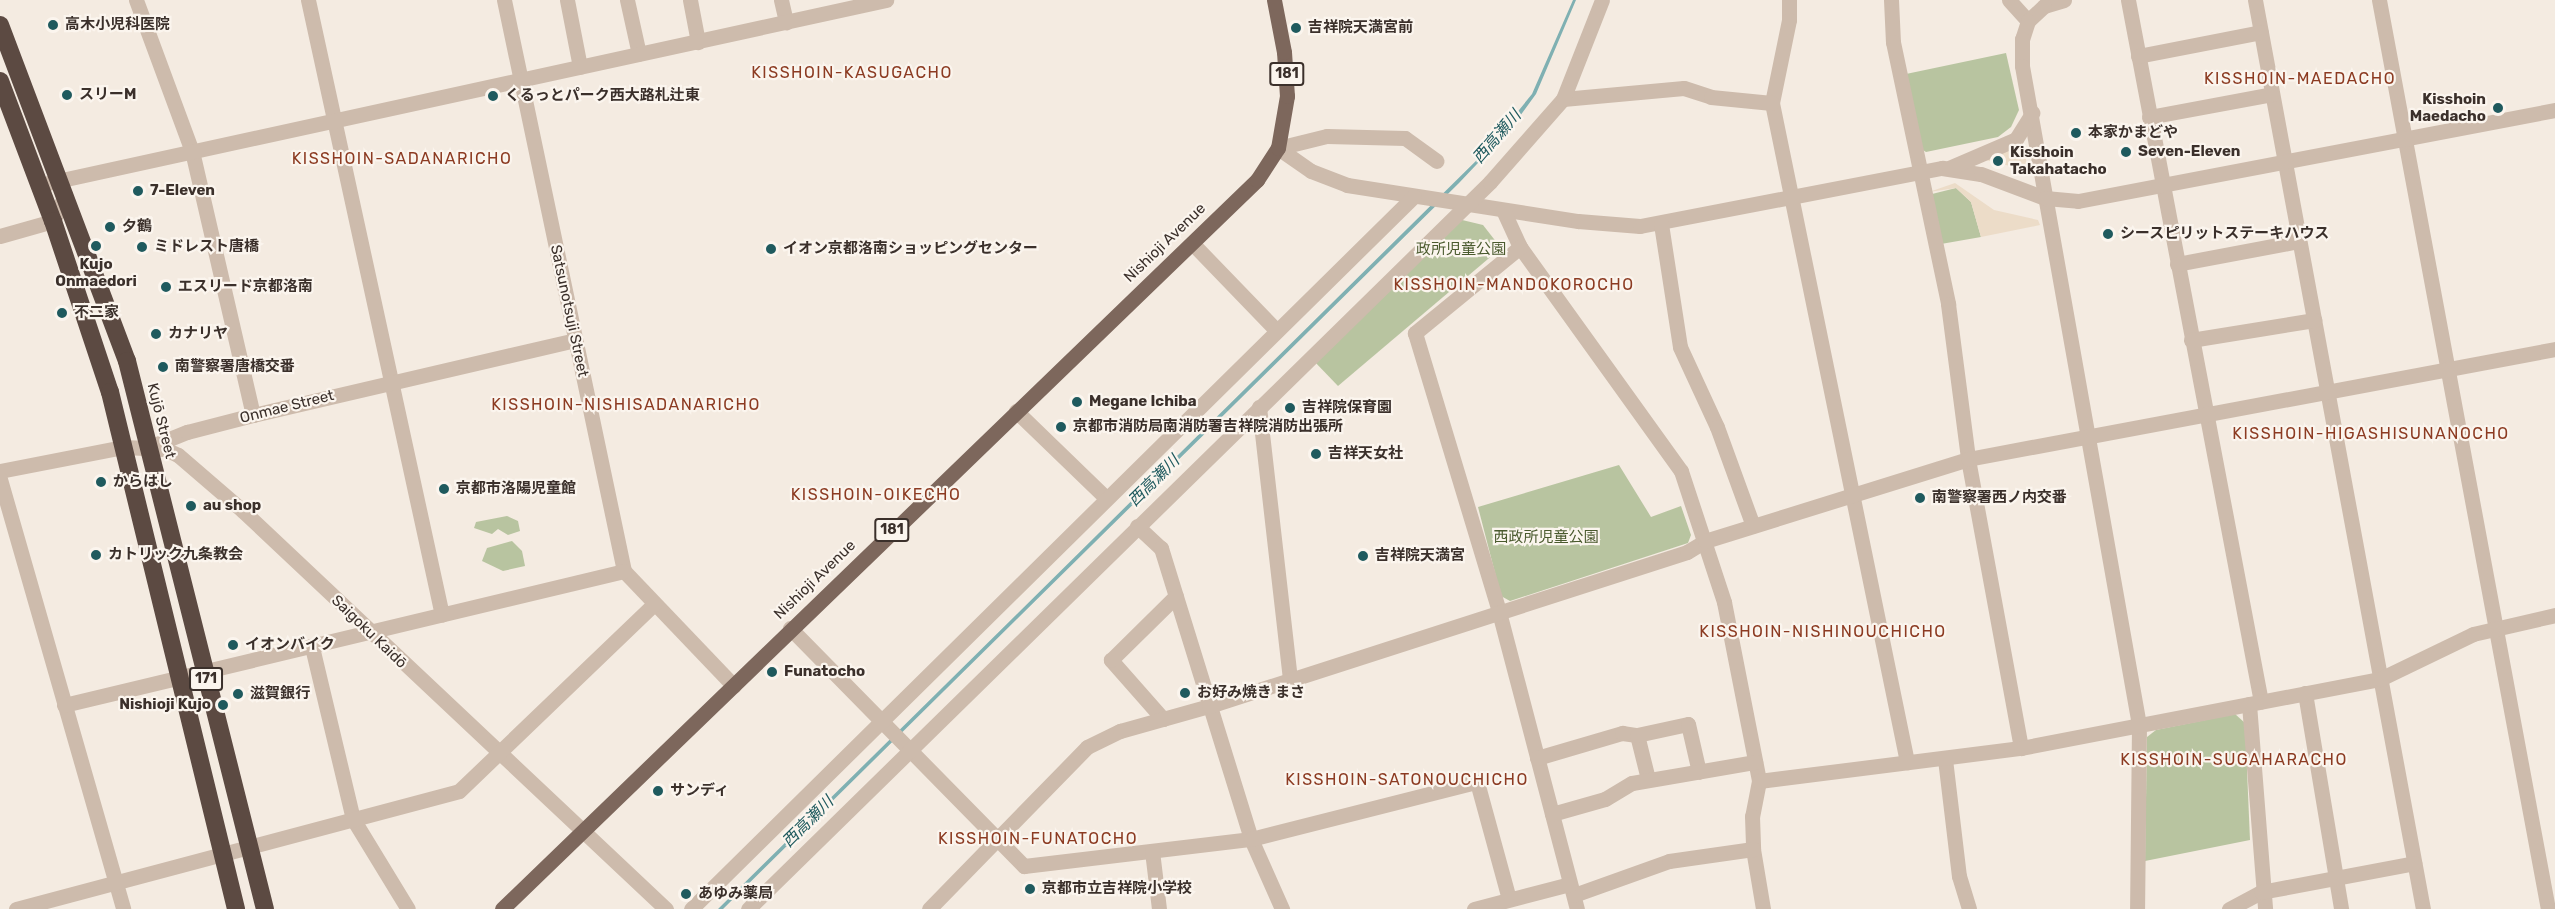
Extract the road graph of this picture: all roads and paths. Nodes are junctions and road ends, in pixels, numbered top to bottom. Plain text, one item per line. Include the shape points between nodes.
1 (136, 0) edge
2 (308, 0) edge
3 (504, 0) edge
4 (567, 0) edge
5 (627, 0) edge
6 (690, 0) edge
7 (781, 0) edge
8 (886, 0) edge
9 (1274, 0) edge
10 (1602, 0) edge
11 (1789, 0) edge
12 (1891, 0) edge
13 (2009, 0) edge
14 (2064, 0) edge
15 (2128, 0) edge
16 (2255, 0) edge
17 (2379, 0) edge
18 (2028, 21) junction
19 (786, 22) junction
20 (0, 25) edge
21 (2261, 32) junction
22 (698, 42) junction
23 (639, 54) junction
24 (2138, 56) junction
25 (580, 67) junction
26 (521, 80) junction
27 (0, 81) edge
28 (2272, 93) junction
29 (1563, 99) junction
30 (1772, 103) junction
31 (2555, 110) edge
32 (2032, 113) junction
33 (2150, 117) junction
34 (335, 122) junction
35 (2407, 138) junction
36 (1278, 148) junction
37 (192, 151) junction
38 (1437, 161) dead end
39 (2285, 163) junction
40 (1949, 168) junction
41 (1920, 171) junction
42 (2163, 185) junction
43 (40, 186) junction
44 (62, 187) junction
45 (1416, 196) junction
46 (1793, 197) junction
47 (2045, 198) junction
48 (1462, 203) junction
49 (1503, 210) junction
50 (53, 221) junction
51 (1661, 224) junction
52 (0, 236) edge
53 (2299, 241) junction
54 (1192, 243) junction
55 (1520, 247) junction
56 (2177, 264) junction
57 (2314, 320) junction
58 (1277, 331) junction
59 (575, 340) junction
60 (2191, 340) junction
61 (2555, 349) edge
62 (2450, 369) junction
63 (391, 381) junction
64 (2327, 392) junction
65 (1259, 406) junction
66 (1016, 411) junction
67 (2204, 412) junction
68 (253, 415) junction
69 (2087, 436) junction
70 (124, 447) junction
71 (149, 448) junction
72 (1968, 459) junction
73 (0, 471) edge
74 (0, 479) edge
75 (1854, 494) junction
76 (1106, 498) junction
77 (1137, 526) junction
78 (1753, 526) junction
79 (1705, 541) junction
80 (624, 571) junction
81 (1176, 596) junction
82 (654, 604) junction
83 (1499, 612) junction
84 (442, 615) junction
85 (2555, 615) edge
86 (2496, 626) junction
87 (790, 628) junction
88 (369, 632) junction
89 (312, 647) junction
90 (204, 671) junction
91 (180, 676) junction
92 (2380, 679) junction
93 (1290, 680) junction
94 (734, 686) junction
95 (2305, 693) junction
96 (2255, 703) junction
97 (64, 705) junction
98 (1209, 706) junction
99 (1163, 719) junction
100 (883, 720) junction
101 (2139, 725) junction
102 (1637, 735) junction
103 (2021, 748) junction
104 (910, 749) junction
105 (498, 753) junction
106 (1537, 758) junction
107 (1945, 759) junction
108 (1755, 762) junction
109 (1907, 762) junction
110 (1699, 772) junction
111 (1648, 780) junction
112 (1758, 782) junction
113 (1552, 814) junction
114 (354, 819) junction
115 (581, 830) junction
116 (998, 839) junction
117 (1251, 839) junction
118 (250, 848) junction
119 (1754, 849) junction
120 (1152, 851) junction
121 (224, 855) junction
122 (2414, 863) junction
123 (2336, 877) junction
124 (115, 883) junction
125 (2261, 892) junction
126 (1574, 896) edge
127 (1509, 899) junction
128 (16, 909) edge
129 (123, 909) edge
130 (236, 909) edge
131 (265, 909) edge
132 (408, 909) edge
133 (502, 909) edge
134 (666, 909) edge
135 (692, 909) edge
136 (748, 909) edge
137 (929, 909) edge
138 (1159, 909) edge
139 (1282, 909) edge
140 (1474, 909) edge
141 (1763, 909) edge
142 (1969, 909) edge
143 (2137, 909) edge
144 (2229, 909) edge
145 (2265, 909) edge
146 (2341, 909) edge
147 (2423, 909) edge
148 (2548, 909) edge

1 - 37 street
2 - 34 street
3 - 26 street, Satsunotsuji Street
4 - 25 street
5 - 23 street
6 - 22 street
7 - 19 street
8 - 19 street
9 - 36 main road, 181 via 1287,73
10 - 29 street
11 - 30 street via 1789,20
12 - 41 street via 1893,42
13 - 18 street
14 - 18 street via 2044,6
15 - 24 street
16 - 21 street
17 - 35 street
18 - 32 street via 2021,51
19 - 22 street
20 - 44 highway, Kujō Street / 171
21 - 24 street
21 - 28 street
22 - 23 street
23 - 25 street
24 - 33 street
25 - 26 street
26 - 34 street
26 - 59 street, Satsunotsuji Street
27 - 43 highway, 171
28 - 33 street
28 - 39 street
29 - 30 street via 1684,88 1711,97
29 - 48 street
30 - 46 street
31 - 35 street
32 - 40 street via 2016,139
32 - 47 street
33 - 42 street
34 - 37 street
34 - 63 street
35 - 39 street
35 - 62 street
36 - 38 street via 1327,136 1405,138
36 - 45 street via 1333,180
36 - 54 main road, Nishioji Avenue / 181 via 1257,180
37 - 44 street
37 - 68 street
39 - 42 street
39 - 53 street
40 - 41 street
40 - 47 street via 1981,174
41 - 46 street
41 - 72 street via 1948,304
42 - 47 street via 2078,201
42 - 56 street
43 - 44 street
43 - 50 highway, 171
44 - 50 street
44 - 71 highway, Kujō Street / 171 via 127,361
45 - 48 street
45 - 58 street
46 - 51 street
46 - 75 street
47 - 69 street
48 - 49 street
48 - 65 street
49 - 51 street via 1618,226
49 - 55 street
50 - 52 street
50 - 70 highway, 171 via 102,365
51 - 78 street via 1680,347 1717,427
53 - 56 street
53 - 57 street
54 - 58 street
54 - 66 main road, Nishioji Avenue / 181
55 - 79 street via 1681,471
55 - 83 street via 1415,333
56 - 60 street
57 - 60 street
57 - 64 street
58 - 76 street
59 - 63 street, Onmae Street
59 - 80 street, Satsunotsuji Street
60 - 67 street
61 - 62 street
62 - 64 street
62 - 86 street
63 - 68 street, Onmae Street
63 - 84 street
64 - 67 street
64 - 92 street
65 - 77 street
65 - 93 street
66 - 76 street
66 - 87 main road, Nishioji Avenue / 181
67 - 69 street
67 - 96 street
68 - 71 street, Onmae Street via 187,432
69 - 72 street
69 - 101 street
70 - 71 street, Onmae Street
70 - 73 street, Onmae Street
70 - 91 highway, 171
71 - 88 street, Saigoku Kaidō via 178,455 243,511
71 - 90 highway, Kujō Street / 171
72 - 75 street
72 - 103 street
74 - 97 street
75 - 78 street
75 - 109 street
76 - 100 street
77 - 81 street via 1161,548
77 - 104 street
78 - 79 street
79 - 83 street via 1687,552
79 - 108 street via 1724,602
80 - 82 street
80 - 84 street
81 - 98 street
81 - 99 street via 1111,660
82 - 94 street
82 - 105 street
83 - 93 street
83 - 106 street
84 - 88 street
85 - 86 street
86 - 92 street
86 - 148 street
87 - 94 main road, Nishioji Avenue / 181
87 - 100 street
88 - 89 street
88 - 105 street, Saigoku Kaidō
89 - 90 street
89 - 114 street
90 - 91 street
90 - 118 highway, Kujō Street / 171
91 - 97 street
91 - 121 highway, 171
92 - 95 street
92 - 122 street
93 - 98 street
94 - 115 main road, Nishioji Avenue / 181
95 - 96 street
95 - 123 street
96 - 101 street
96 - 125 street
97 - 124 street
98 - 99 street
98 - 117 street
99 - 116 street via 1120,731 1087,747
100 - 104 street
100 - 135 street
101 - 103 street
101 - 143 street
102 - 106 street via 1622,734
102 - 110 street via 1688,724
102 - 111 street
103 - 107 street
104 - 116 street
104 - 136 street
105 - 114 street via 459,791
105 - 115 street, Saigoku Kaidō
106 - 113 street
107 - 109 street
107 - 142 street via 1959,876
108 - 110 street
108 - 112 street
109 - 112 street
110 - 111 street
111 - 113 street via 1632,783 1605,799
112 - 119 street via 1752,816
113 - 126 street
114 - 118 street
114 - 132 street
115 - 133 main road, Nishioji Avenue / 181
115 - 134 street, Saigoku Kaidō
116 - 120 street via 1024,866
116 - 137 street
117 - 120 street
117 - 127 street via 1477,782
117 - 139 street
118 - 121 street
118 - 131 highway, Kujō Street / 171
119 - 126 street via 1669,861
119 - 141 street
120 - 138 street
121 - 124 street
121 - 130 highway, 171
122 - 123 street
122 - 147 street
123 - 125 street
123 - 146 street
124 - 128 street
124 - 129 street
125 - 144 street
125 - 145 street
126 - 127 street
127 - 140 street

